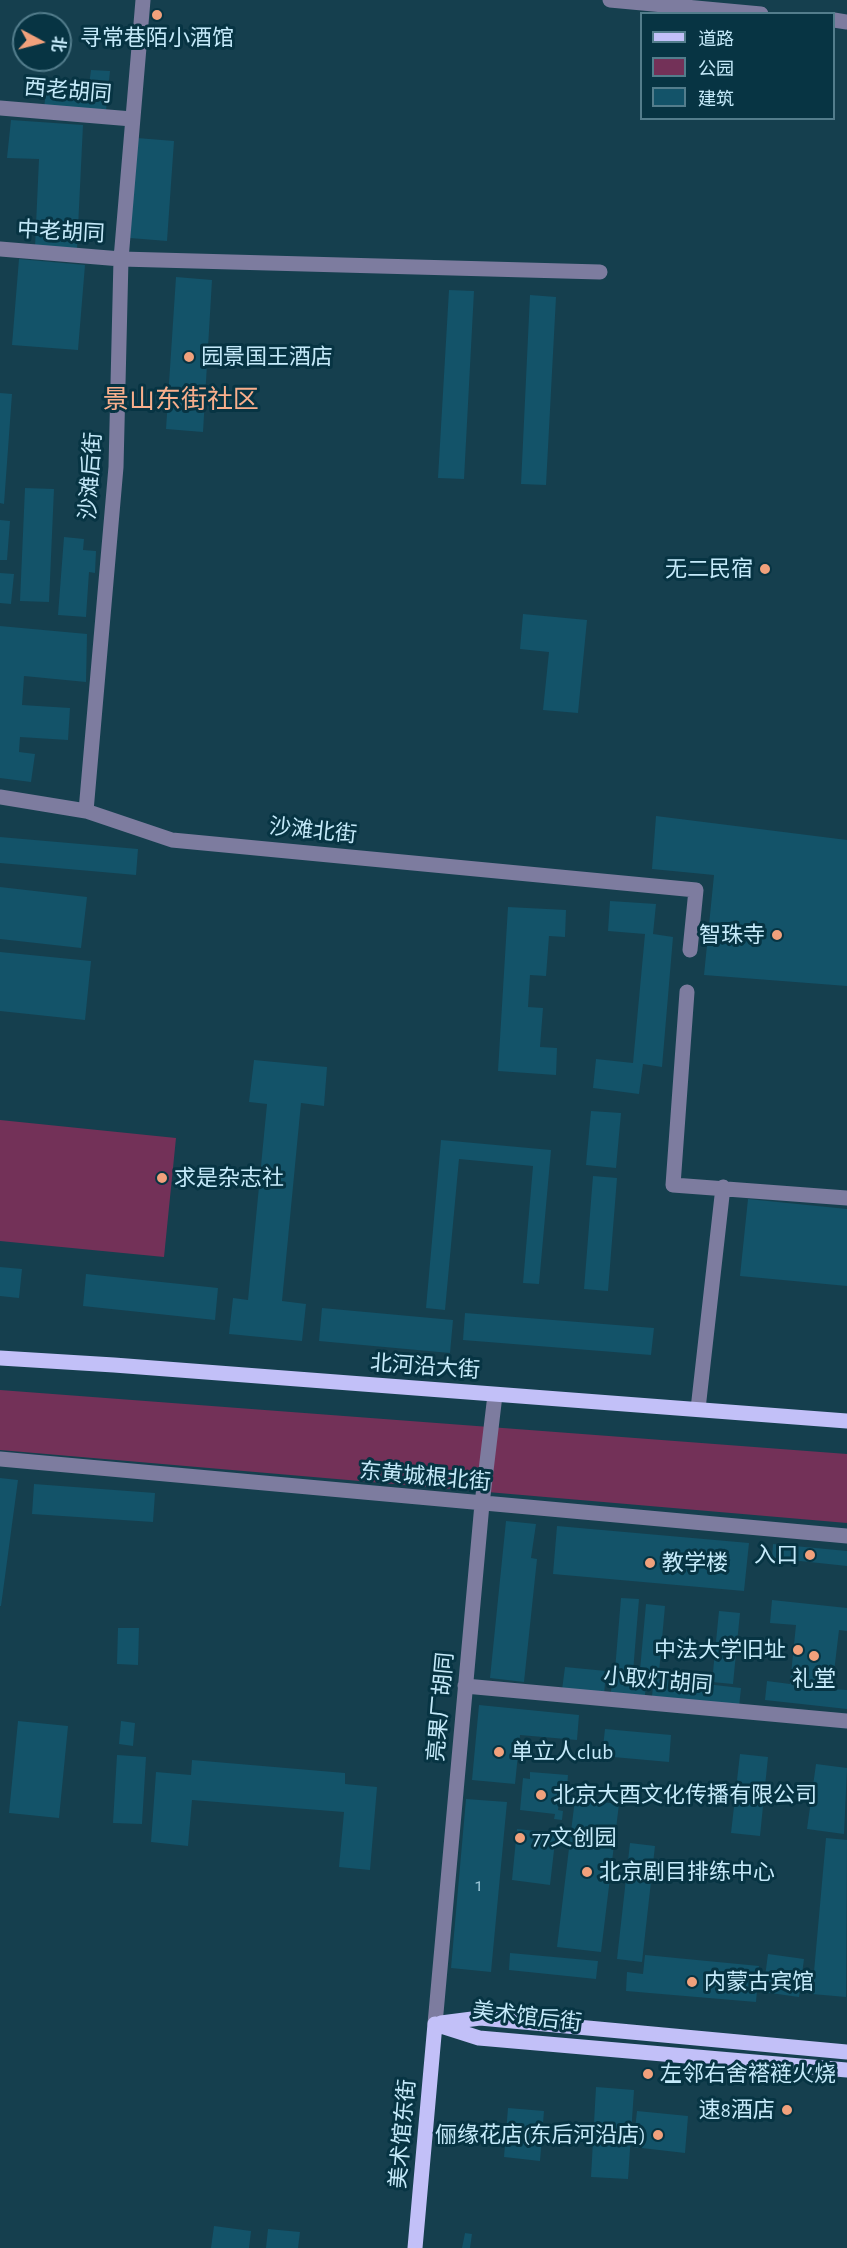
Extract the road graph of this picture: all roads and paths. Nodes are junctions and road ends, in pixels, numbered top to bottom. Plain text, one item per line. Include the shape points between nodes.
1 (143, 0) edge
2 (610, 0) edge
3 (739, 12) edge
4 (0, 108) edge
5 (132, 119) junction
6 (0, 249) edge
7 (121, 259) junction
8 (600, 272) dead end
9 (0, 797) edge
10 (86, 811) junction
11 (690, 950) dead end
12 (687, 992) dead end
13 (723, 1187) junction
14 (847, 1198) edge
15 (0, 1358) edge
16 (495, 1395) junction
17 (698, 1409) junction
18 (847, 1421) edge
19 (0, 1460) edge
20 (482, 1504) junction
21 (847, 1536) edge
22 (465, 1686) junction
23 (847, 1721) edge
24 (435, 2024) junction
25 (847, 2052) edge
26 (847, 2070) edge
27 (415, 2248) edge

1 - 5 street, 沙滩后街
2 - 3 street
4 - 5 street, 西老胡同
5 - 7 street, 沙滩后街
6 - 7 street, 中老胡同
7 - 8 street, 中老胡同
7 - 10 street, 沙滩后街 via 116,467
9 - 10 street, 沙滩北街
10 - 11 street, 沙滩北街 via 172,840 696,890
12 - 13 street via 673,1185
13 - 14 street
13 - 17 street
15 - 16 main road, 北河沿大街
16 - 17 main road, 北河沿大街
16 - 20 street, 亮果厂胡同
17 - 18 main road, 北河沿大街
19 - 20 street, 东黄城根北街
20 - 21 street, 东黄城根北街
20 - 22 street, 亮果厂胡同
22 - 23 street, 小取灯胡同
22 - 24 street, 亮果厂胡同
24 - 25 main road, 美术馆后街 via 480,2018
24 - 26 main road, 美术馆后街 via 479,2038
24 - 27 main road, 美术馆东街

